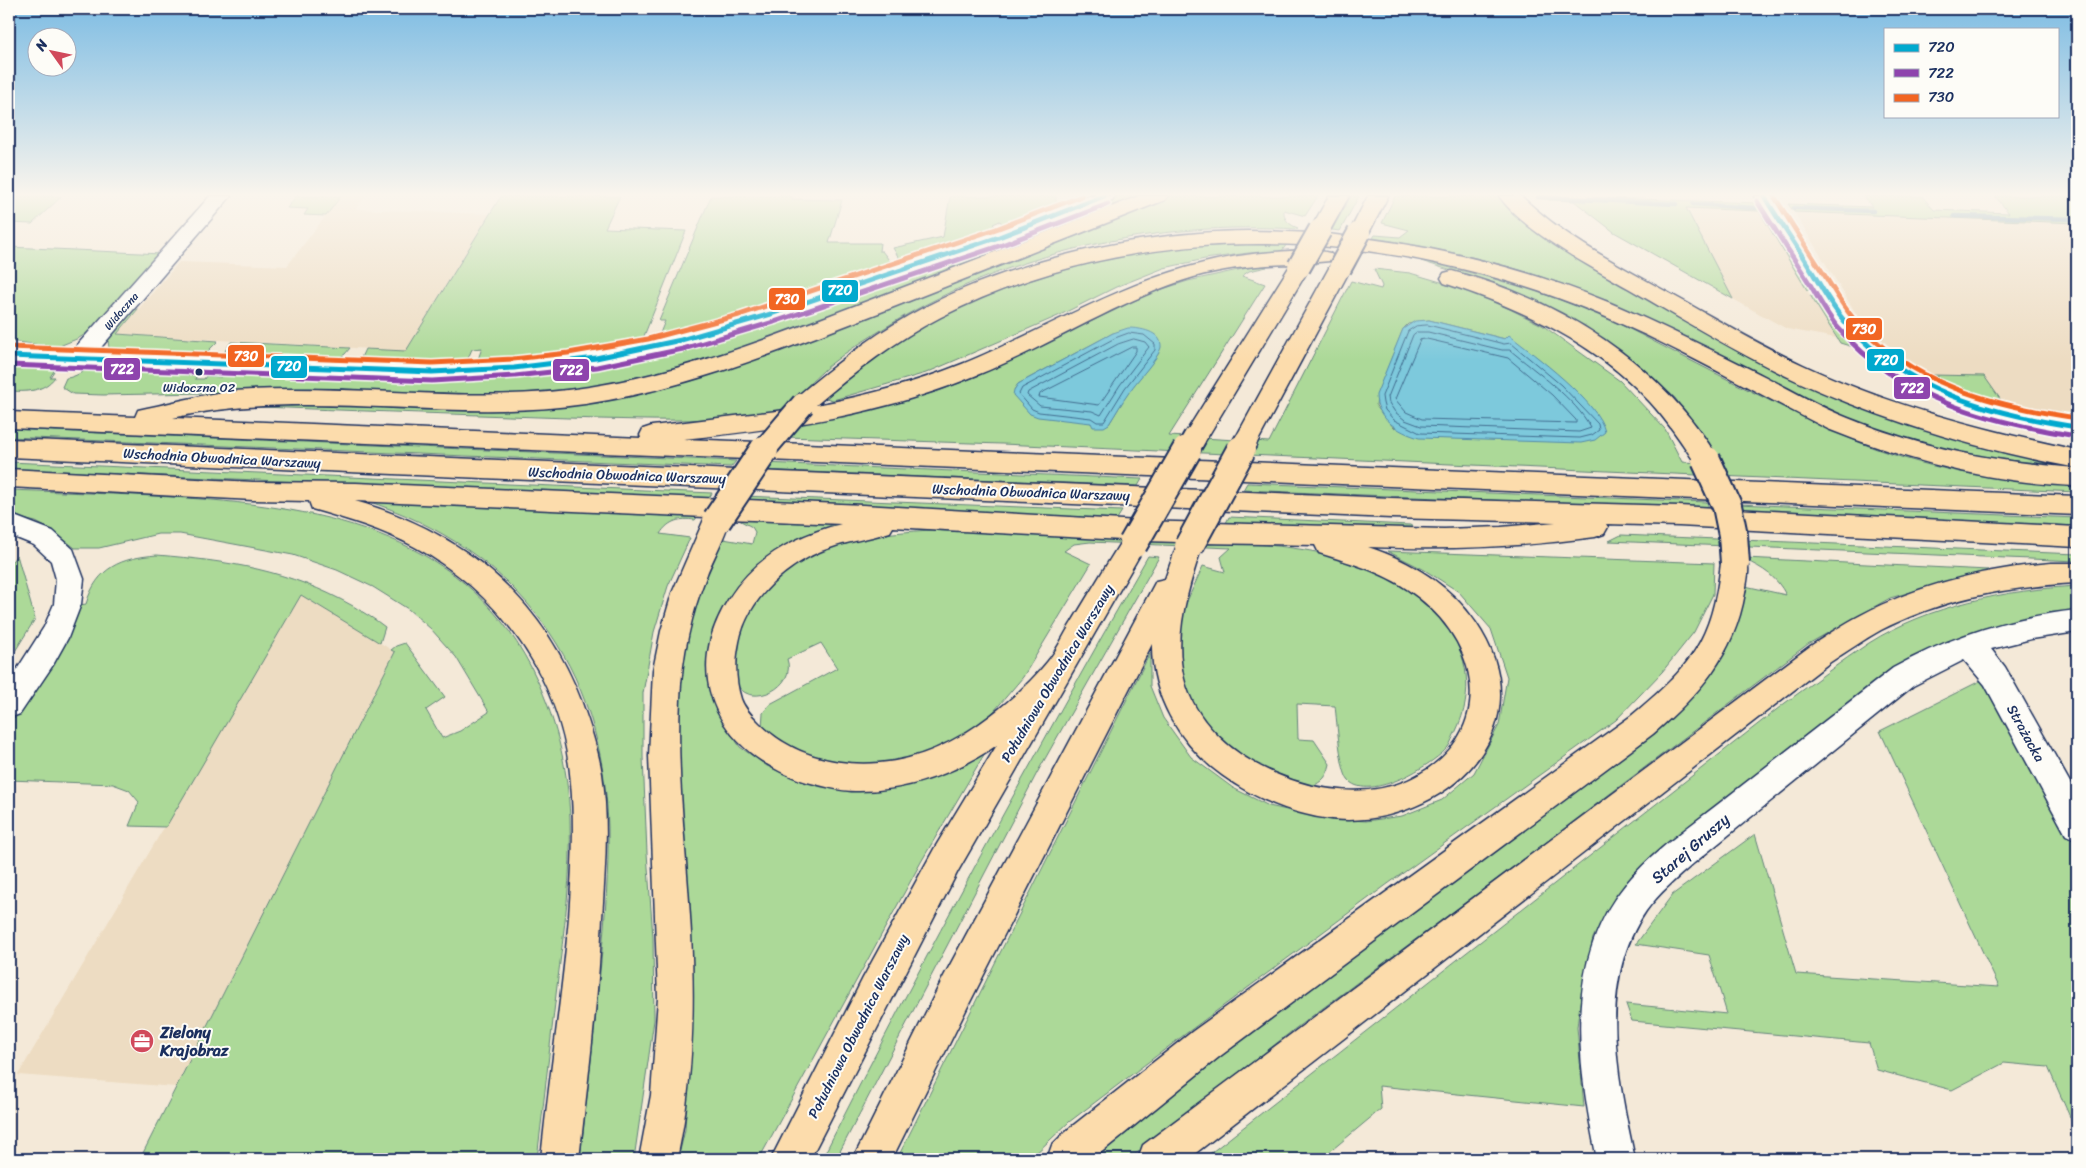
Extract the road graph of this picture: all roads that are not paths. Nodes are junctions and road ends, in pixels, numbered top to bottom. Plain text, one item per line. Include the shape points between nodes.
1 (173, 251) edge
2 (957, 251) edge
3 (1018, 251) edge
4 (1119, 251) edge
5 (1308, 251) edge
6 (1350, 251) edge
7 (1404, 251) edge
8 (1581, 251) edge
9 (1798, 251) edge
10 (9, 356) edge
11 (78, 358) junction
12 (9, 420) edge
13 (105, 425) junction
14 (2077, 427) edge
15 (584, 445) junction
16 (9, 448) edge
17 (2077, 459) edge
18 (2077, 477) edge
19 (9, 478) edge
20 (253, 491) junction
21 (2077, 506) edge
22 (1679, 516) junction
23 (932, 520) junction
24 (9, 524) edge
25 (1255, 535) junction
26 (2077, 537) edge
27 (1189, 546) junction
28 (2077, 573) edge
29 (2077, 621) edge
30 (1968, 645) junction
31 (1063, 665) junction
32 (9, 705) edge
33 (2077, 826) edge
34 (560, 1159) edge
35 (658, 1159) edge
36 (790, 1159) edge
37 (872, 1159) edge
38 (1066, 1159) edge
39 (1157, 1159) edge
40 (1616, 1159) edge

1 - 11 street, Widoczna
2 - 11 street via 724,328 648,348 580,361 509,369 432,372
3 - 13 highway via 767,348 638,386 530,402 235,399
4 - 35 highway, bridge via 1028,272 974,292 894,334 858,358 803,404 776,433 717,520 687,590 668,668 664,766 676,979 672,1068
5 - 31 highway, Południowa Obwodnica Warszawy, bridge
6 - 27 highway, bridge
7 - 18 highway, bridge via 1510,275 1623,316 1872,438 1964,465
8 - 17 highway via 1710,325 1795,370 1848,393 1926,422 1988,440
9 - 14 street via 1851,329 1890,364 1924,384 1975,406 2019,418
10 - 11 street
12 - 13 highway
13 - 15 highway
15 - 21 highway
15 - 38 highway, bridge via 810,415 890,397 984,365 1169,278 1219,265 1296,257 1376,261 1440,274 1483,287 1538,310 1584,336 1634,373 1681,422 1706,460 1727,506 1735,563 1728,613 1716,643 1687,685 1642,725 1206,1044
16 - 22 highway, Wschodnia Obwodnica Warszawy via 1244,501
19 - 20 highway
20 - 23 highway via 356,492
20 - 34 highway via 346,507 390,522 428,540 464,563 499,594 527,626 553,668 576,726 587,781 590,845 584,952
22 - 25 highway via 1538,535 1446,539
22 - 26 highway
23 - 25 highway
23 - 31 highway via 860,529 824,539 794,552 751,588 734,612 723,642 721,670 726,699 744,727 764,747 797,766 835,777 876,778 916,771 981,741 1016,713
24 - 32 street via 34,533 58,551 69,568 71,584 66,610 50,646
25 - 27 highway via 1352,551 1386,563 1416,580 1462,622 1477,649 1485,674 1485,706 1476,736 1459,761 1434,783 1400,797 1338,805 1305,800 1263,784 1227,763 1198,734 1179,706 1170,679 1166,648 1169,612
27 - 37 highway via 956,991
28 - 39 highway via 1993,580 1934,595 1878,619 1819,655
29 - 30 street, Starej Gruszy via 2012,632
30 - 33 street, Strażacka via 1995,676
30 - 40 street, Starej Gruszy via 1927,663 1877,696 1682,852 1633,901 1616,930 1604,962 1597,1017 1600,1069
31 - 36 highway, Południowa Obwodnica Warszawy via 946,860

